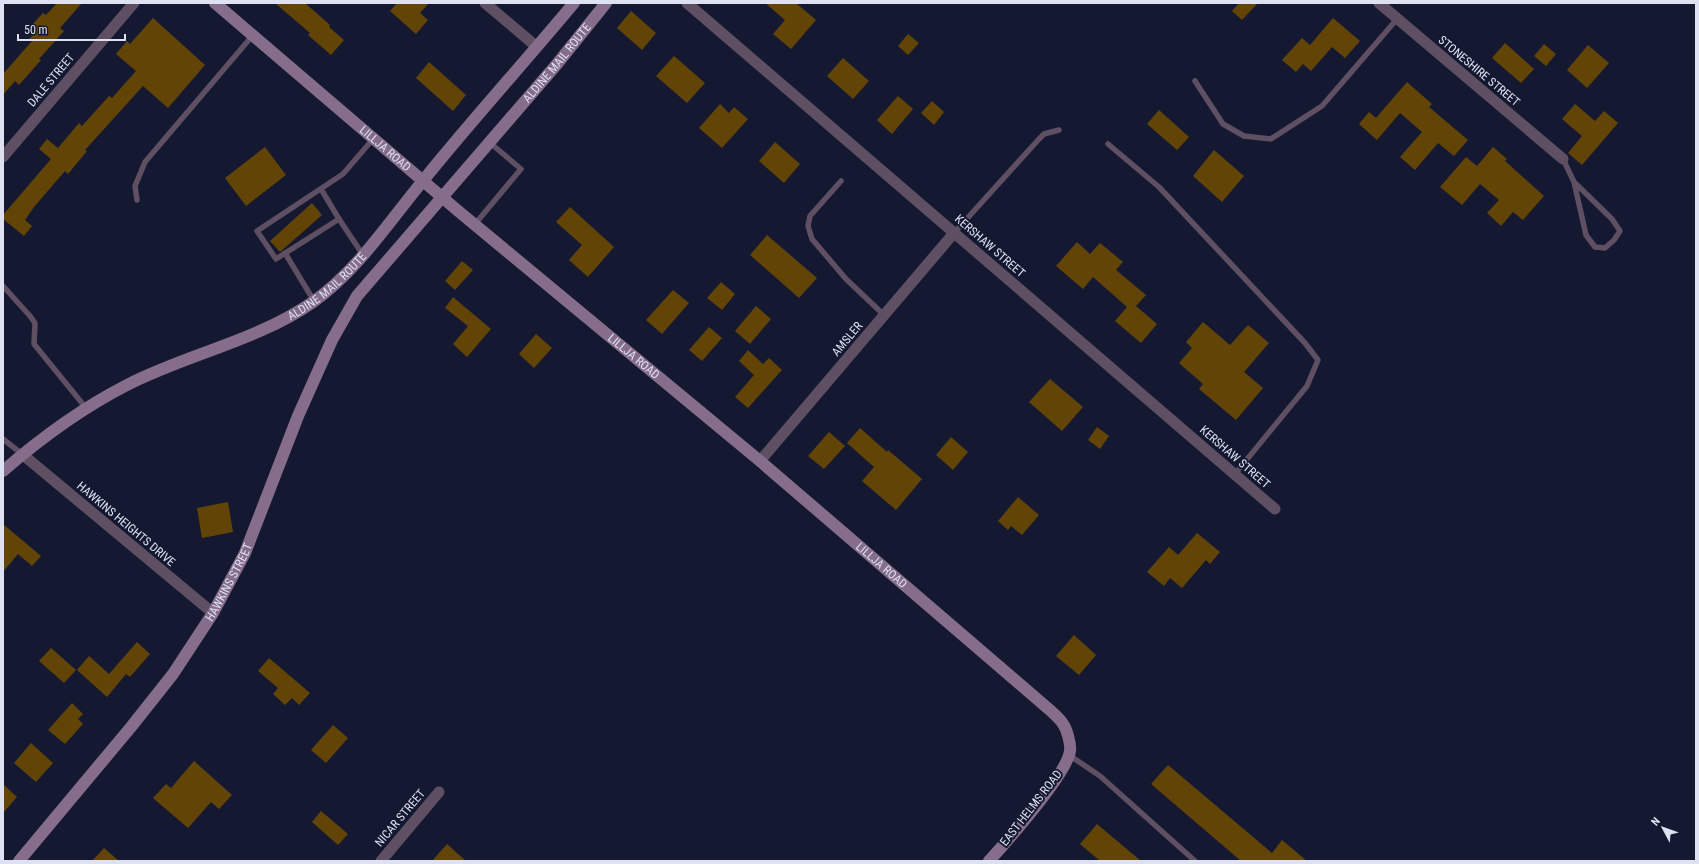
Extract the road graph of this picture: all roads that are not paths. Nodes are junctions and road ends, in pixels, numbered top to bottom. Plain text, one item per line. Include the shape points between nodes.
1 (134, 3) edge
2 (215, 3) edge
3 (485, 3) edge
4 (574, 3) edge
5 (606, 3) edge
6 (687, 3) edge
7 (1378, 3) edge
8 (1397, 19) junction
9 (253, 35) junction
10 (537, 47) junction
11 (1194, 81) dead end
12 (1060, 130) dead end
13 (373, 139) junction
14 (489, 142) junction
15 (1108, 144) dead end
16 (3, 157) edge
17 (1563, 159) joint
18 (422, 180) junction
19 (841, 181) dead end
20 (1574, 182) junction
21 (321, 189) junction
22 (442, 197) junction
23 (137, 200) dead end
24 (339, 219) junction
25 (475, 224) junction
26 (954, 233) junction
27 (286, 252) junction
28 (363, 255) junction
29 (381, 268) joint
30 (3, 286) edge
31 (314, 301) junction
32 (884, 315) junction
33 (86, 409) junction
34 (3, 439) edge
35 (22, 454) junction
36 (760, 462) junction
37 (3, 471) edge
38 (1235, 474) junction
39 (1275, 508) dead end
40 (213, 613) junction
41 (1069, 754) junction
42 (439, 792) dead end
43 (19, 861) edge
44 (381, 861) edge
45 (989, 861) edge
46 (1195, 861) edge

1 - 16 street, DALE STREET
2 - 9 main road, LILLJA ROAD
3 - 10 street
4 - 10 main road, ALDINE MAIL ROUTE
5 - 14 main road, ALDINE MAIL ROUTE
6 - 26 street, KERSHAW STREET
7 - 8 street, STONESHIRE STREET
8 - 11 lane via 1322,106 1271,139 1244,136 1223,124
8 - 17 street, STONESHIRE STREET
9 - 13 main road, LILLJA ROAD
9 - 23 lane via 145,162 135,186
10 - 18 main road, ALDINE MAIL ROUTE
12 - 26 lane via 1044,134
13 - 18 main road, LILLJA ROAD
13 - 21 lane via 343,174
14 - 22 main road, ALDINE MAIL ROUTE
14 - 25 lane via 521,168
15 - 38 lane via 1159,187 1318,360 1307,386
17 - 20 lane
18 - 22 main road, LILLJA ROAD
18 - 28 main road, ALDINE MAIL ROUTE
19 - 32 lane via 810,216 808,226 812,239 846,279
20 - 20 lane via 1586,235 1594,247 1605,248 1620,231 1612,219
21 - 24 lane
21 - 27 lane via 257,231 276,259
22 - 25 main road, LILLJA ROAD
22 - 29 main road, ALDINE MAIL ROUTE
24 - 27 lane
24 - 28 lane
25 - 36 main road, LILLJA ROAD
26 - 32 street, AMSLER
26 - 38 street, KERSHAW STREET
27 - 31 lane
28 - 31 main road, ALDINE MAIL ROUTE
29 - 40 main road, HAWKINS STREET via 357,296 332,340 298,416 245,553
30 - 33 lane via 30,316 34,324 34,344
31 - 33 main road, ALDINE MAIL ROUTE via 282,322 128,385
32 - 36 street, AMSLER
33 - 35 main road, ALDINE MAIL ROUTE via 56,427
34 - 35 lane
35 - 37 main road, ALDINE MAIL ROUTE
35 - 40 street, HAWKINS HEIGHTS DRIVE
36 - 41 main road, LILLJA ROAD via 1051,711 1064,725
38 - 39 street, KERSHAW STREET
40 - 43 main road, HAWKINS STREET via 169,680
41 - 45 main road, EAST HELMS ROAD via 1060,773 1031,812
41 - 46 lane via 1100,776
42 - 44 street, NICAR STREET

